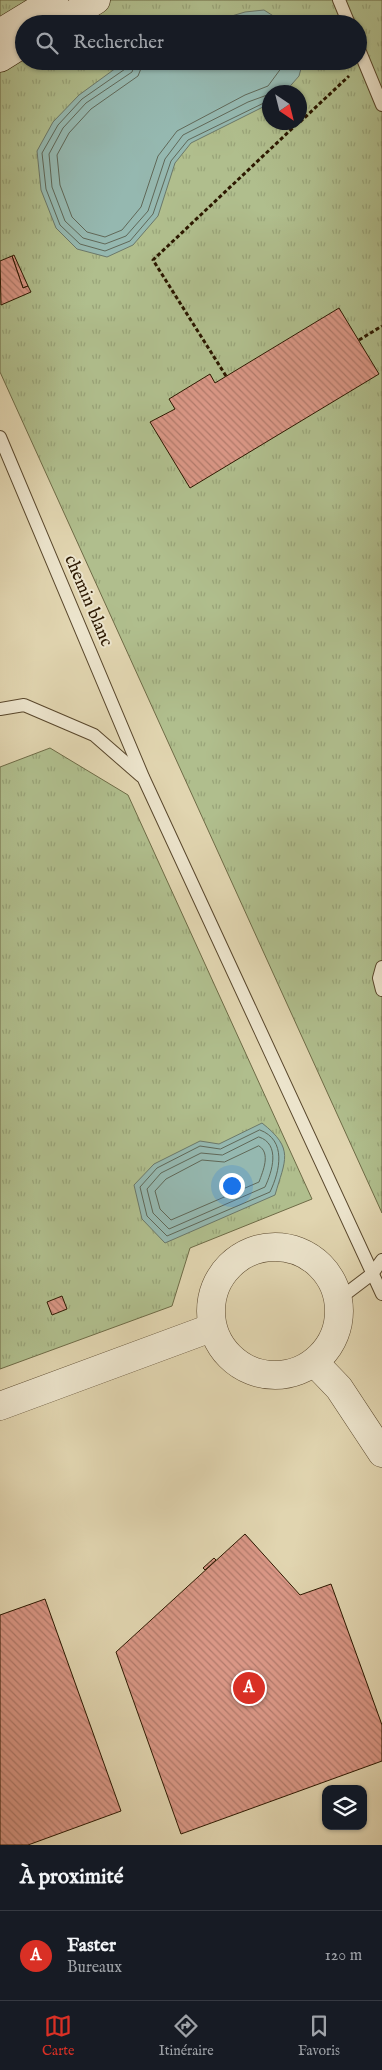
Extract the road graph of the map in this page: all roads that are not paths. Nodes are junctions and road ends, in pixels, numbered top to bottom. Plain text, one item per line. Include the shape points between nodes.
1 (54, 0) edge
2 (96, 0) edge
3 (339, 0) edge
4 (29, 15) edge
5 (71, 15) edge
6 (345, 15) edge
7 (15, 24) edge
8 (0, 33) edge
9 (15, 49) edge
10 (0, 58) edge
11 (367, 68) edge
12 (382, 105) edge
13 (0, 438) edge
14 (0, 710) edge
15 (143, 777) junction
16 (382, 967) edge
17 (382, 990) edge
18 (382, 1260) edge
19 (372, 1274) junction
20 (382, 1294) edge
21 (339, 1299) junction
22 (211, 1328) junction
23 (315, 1364) junction
24 (0, 1406) edge
25 (382, 1453) edge

1 - 4 street
2 - 5 street
3 - 6 lane
7 - 8 street
9 - 10 street
11 - 12 lane
13 - 15 lane, chemin blanc
14 - 15 lane via 24,705 94,735
15 - 19 lane, chemin blanc
16 - 17 lane
18 - 19 lane
19 - 20 lane, chemin blanc
19 - 21 lane
21 - 22 street via 332,1279 319,1262 280,1246 259,1248 240,1257 224,1272 214,1291
21 - 23 street via 340,1319 334,1338
22 - 23 street via 223,1350 236,1363 253,1372 271,1376 290,1374
22 - 24 street
23 - 25 street via 339,1388

